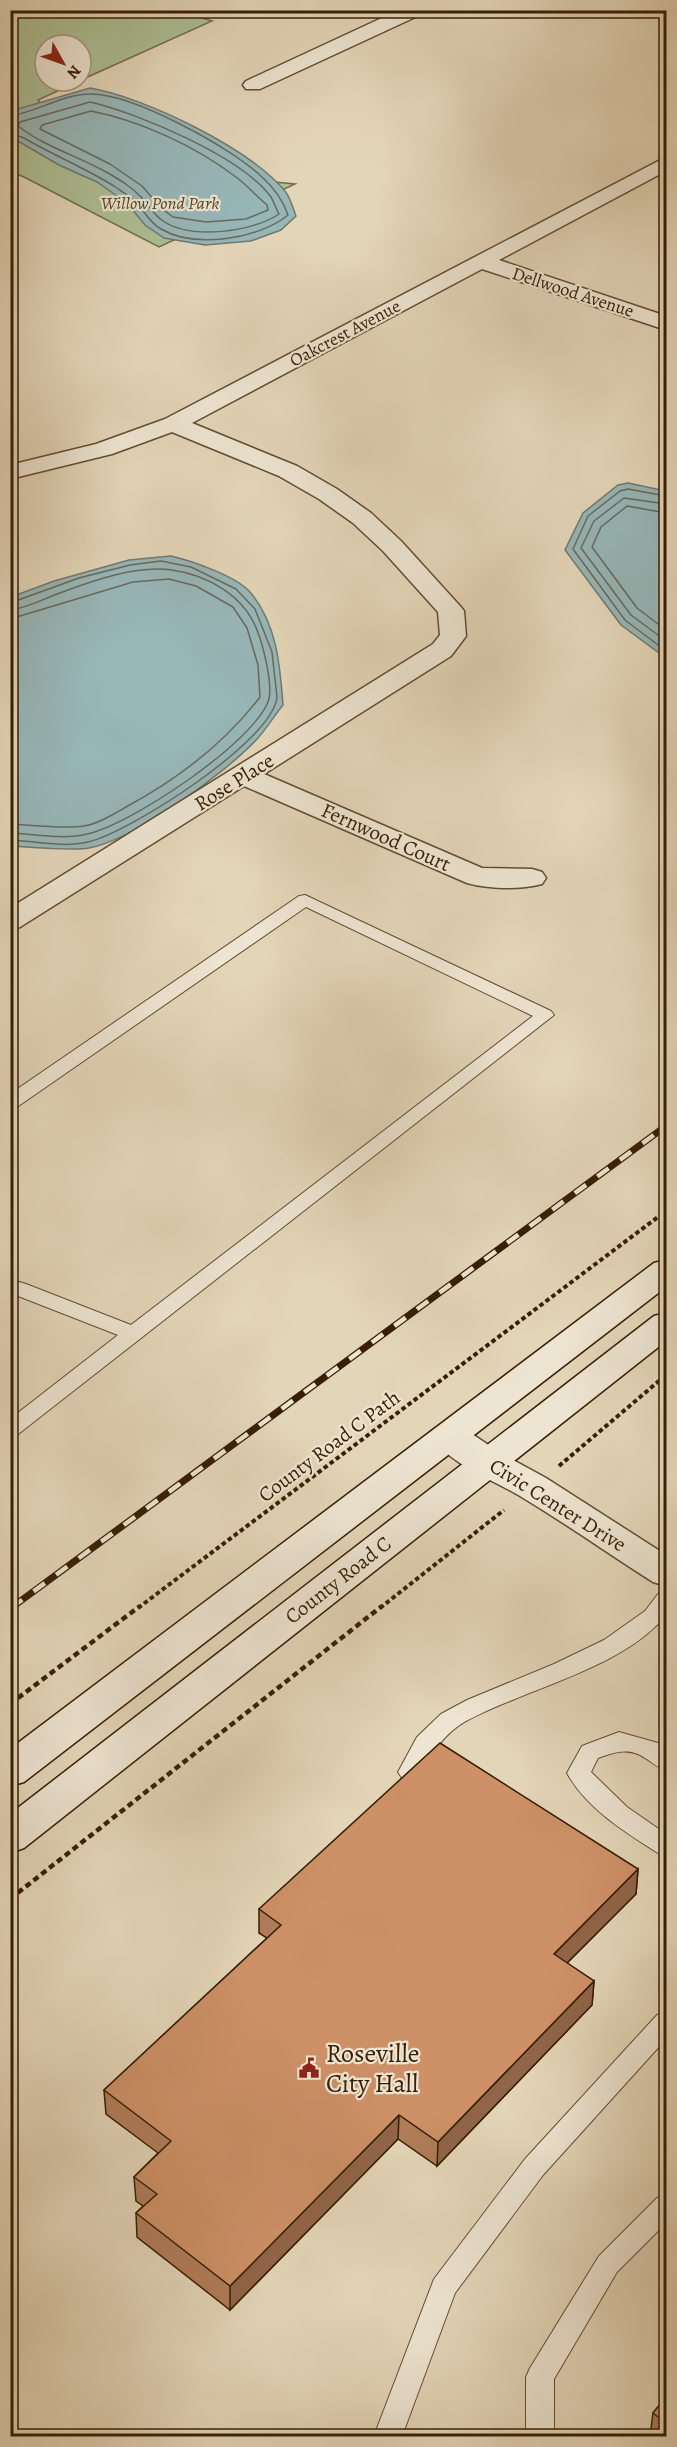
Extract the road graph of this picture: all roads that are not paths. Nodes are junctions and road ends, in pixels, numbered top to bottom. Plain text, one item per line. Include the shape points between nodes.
1 (415, 10) edge
2 (253, 85) dead end
3 (666, 163) edge
4 (480, 261) junction
5 (666, 323) edge
6 (173, 424) junction
7 (10, 472) edge
8 (244, 776) junction
9 (532, 878) dead end
10 (10, 921) edge
11 (10, 1102) edge
12 (666, 1271) edge
13 (10, 1292) edge
14 (666, 1324) edge
15 (134, 1334) junction
16 (10, 1430) edge
17 (450, 1437) junction
18 (489, 1463) junction
19 (666, 1573) edge
20 (666, 1600) edge
21 (666, 1761) edge
22 (10, 1771) edge
23 (410, 1772) edge
24 (10, 1837) edge
25 (666, 1846) edge
26 (666, 2022) edge
27 (666, 2206) edge
28 (388, 2436) edge
29 (540, 2436) edge

1 - 2 street
3 - 4 street, Oakcrest Avenue
4 - 5 street, Dellwood Avenue
4 - 6 street, Oakcrest Avenue
6 - 7 street, Oakcrest Avenue via 104,449
6 - 8 street, Rose Place via 288,471 328,494 392,546 451,611 453,636 442,650
8 - 9 street, Fernwood Court via 477,877
8 - 10 street, Rose Place
11 - 15 lane via 305,900 545,1015
12 - 17 street
13 - 15 lane via 19,1289
14 - 18 street, County Road C
15 - 16 lane
17 - 18 street, Civic Center Drive
17 - 22 street
18 - 19 street, Civic Center Drive
18 - 24 street, County Road C
20 - 23 lane via 659,1612 636,1631 606,1649 461,1711 428,1739
21 - 25 lane via 650,1749 619,1741 590,1752 579,1773 594,1794 627,1822
26 - 28 lane via 534,2168 444,2287
27 - 29 lane via 608,2264 540,2377

